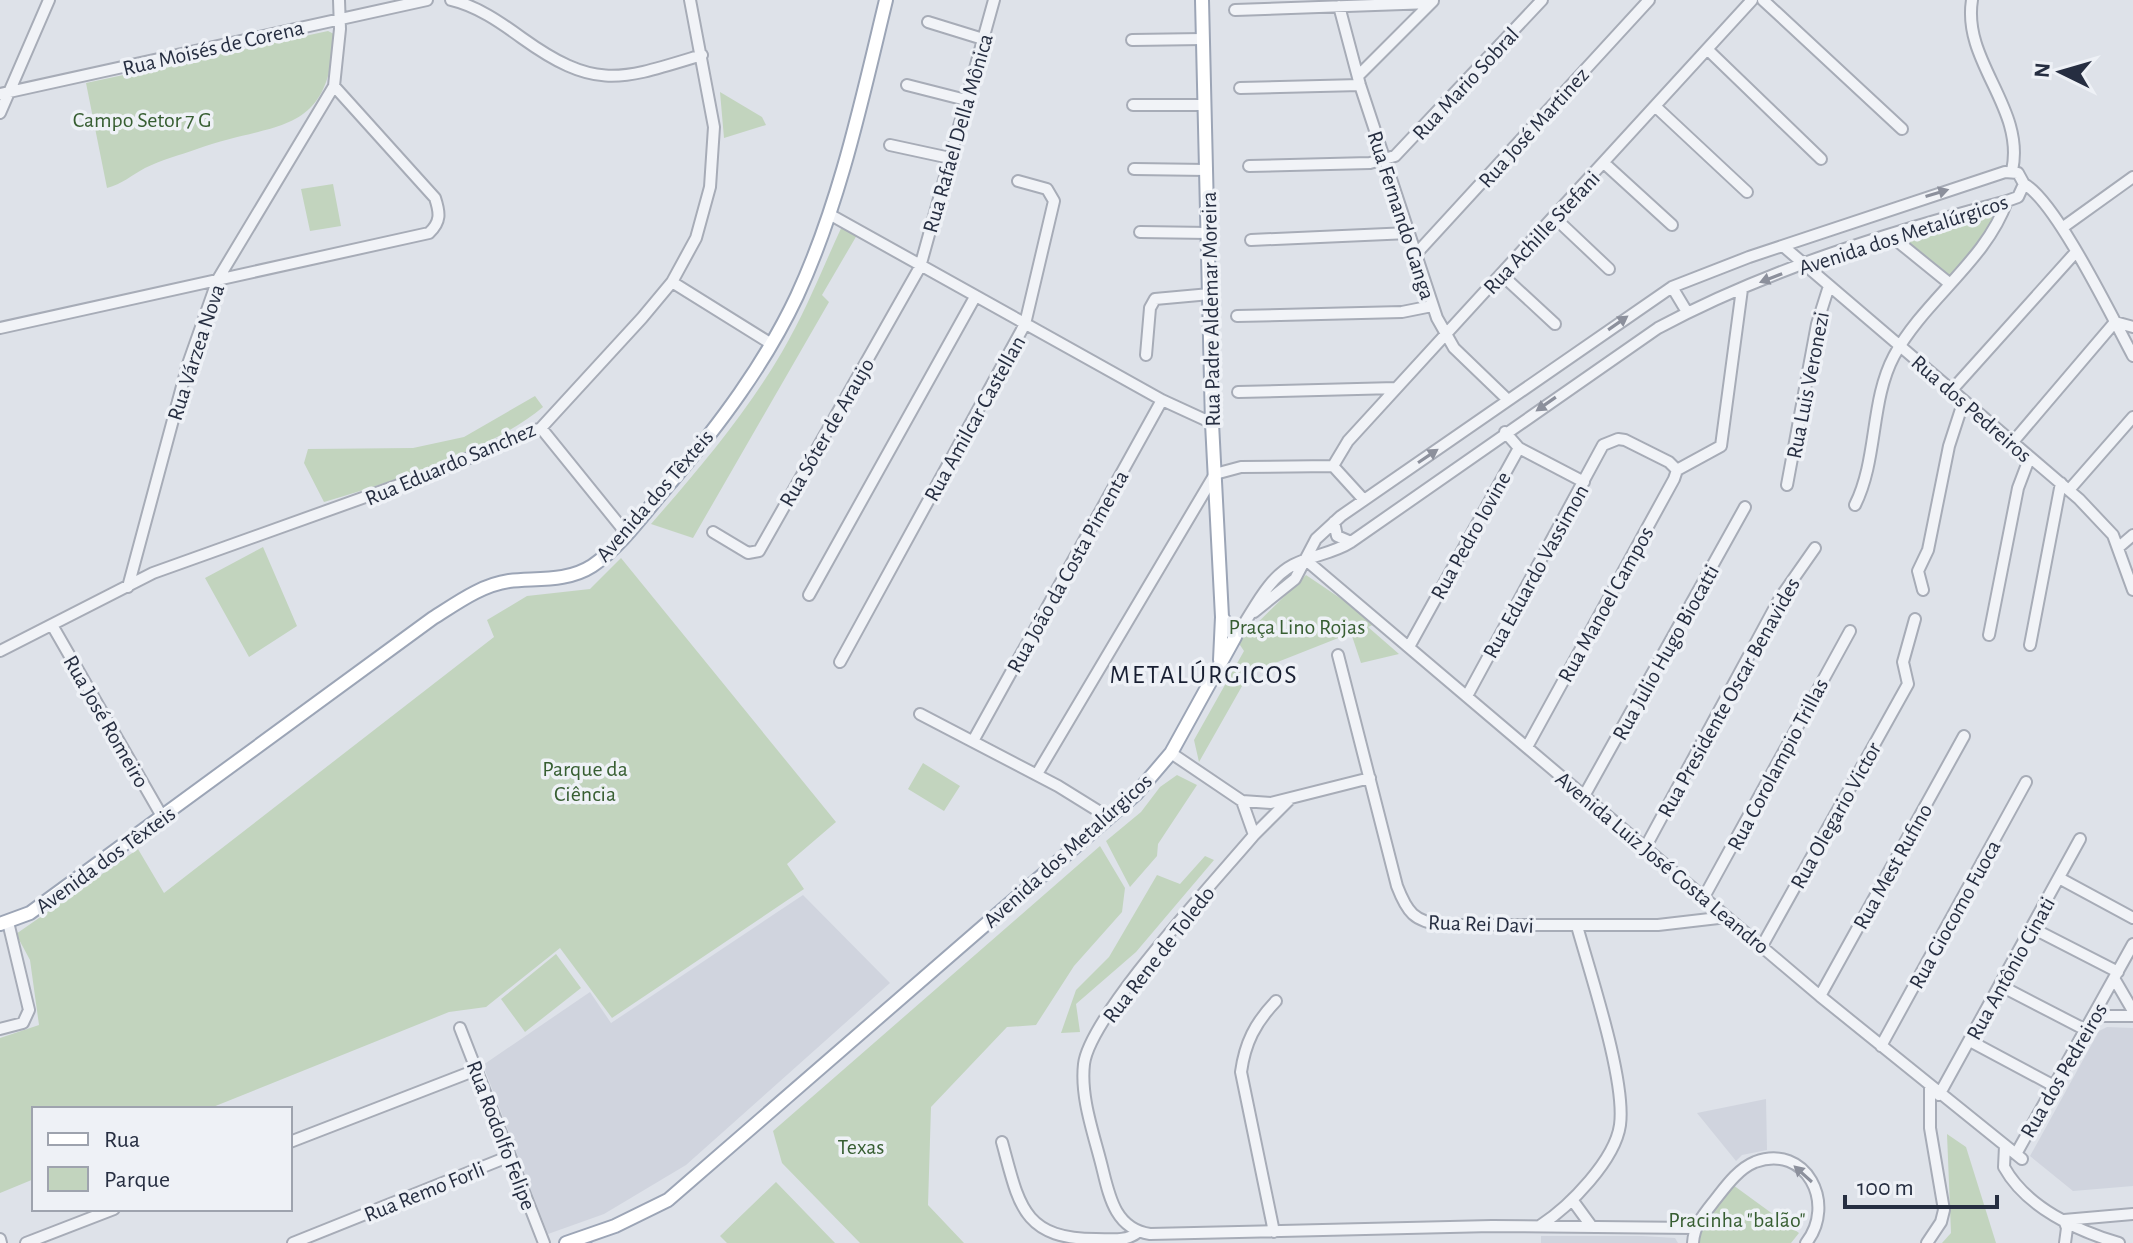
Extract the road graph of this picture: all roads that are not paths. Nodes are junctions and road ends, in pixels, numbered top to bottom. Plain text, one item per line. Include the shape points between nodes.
1 (49, 0) edge
2 (339, 0) edge
3 (427, 0) edge
4 (451, 0) edge
5 (690, 0) edge
6 (886, 0) edge
7 (994, 0) edge
8 (1202, 0) edge
9 (1542, 0) edge
10 (1649, 0) edge
11 (1752, 0) edge
12 (1763, 0) edge
13 (1972, 0) edge
14 (1432, 1) edge
15 (1339, 6) junction
16 (1235, 10) dead end
17 (340, 19) junction
18 (928, 22) dead end
19 (983, 39) junction
20 (1203, 39) junction
21 (1132, 40) dead end
22 (1708, 50) junction
23 (702, 55) junction
24 (1359, 80) junction
25 (907, 85) dead end
26 (334, 86) junction
27 (1240, 88) dead end
28 (3, 93) edge
29 (966, 100) junction
30 (1133, 105) dead end
31 (1205, 105) junction
32 (1656, 107) junction
33 (0, 113) edge
34 (1902, 129) dead end
35 (890, 145) dead end
36 (950, 158) junction
37 (1821, 159) dead end
38 (1385, 161) junction
39 (1604, 163) junction
40 (1249, 166) dead end
41 (1134, 169) dead end
42 (1207, 170) junction
43 (2012, 171) junction
44 (2133, 177) edge
45 (1018, 181) dead end
46 (2024, 184) junction
47 (1747, 192) dead end
48 (2007, 201) junction
49 (829, 214) junction
50 (1555, 218) junction
51 (1672, 225) dead end
52 (2062, 228) junction
53 (1140, 232) dead end
54 (1209, 233) junction
55 (1409, 233) junction
56 (1891, 236) junction
57 (1251, 240) dead end
58 (1783, 246) junction
59 (2075, 253) junction
60 (1416, 254) junction
61 (1804, 266) junction
62 (920, 267) junction
63 (1609, 269) dead end
64 (1502, 275) junction
65 (218, 279) junction
66 (672, 282) junction
67 (1949, 283) junction
68 (1829, 286) junction
69 (1672, 287) junction
70 (1742, 289) junction
71 (1210, 294) junction
72 (975, 297) junction
73 (1432, 306) junction
74 (1687, 312) junction
75 (1237, 316) dead end
76 (2115, 322) junction
77 (1025, 324) junction
78 (1555, 324) dead end
79 (2133, 327) edge
80 (0, 328) edge
81 (1446, 335) junction
82 (770, 343) junction
83 (1900, 346) junction
84 (1146, 355) dead end
85 (2133, 356) edge
86 (1396, 388) junction
87 (1951, 391) junction
88 (1238, 392) dead end
89 (1162, 400) junction
90 (1508, 400) junction
91 (1963, 403) junction
92 (2133, 417) edge
93 (1212, 423) junction
94 (541, 428) junction
95 (1505, 432) junction
96 (2012, 443) junction
97 (1519, 448) junction
98 (2029, 459) junction
99 (1333, 466) junction
100 (1673, 466) junction
101 (1215, 474) junction
102 (1584, 482) junction
103 (1787, 485) dead end
104 (2065, 487) junction
105 (1364, 500) junction
106 (1855, 505) dead end
107 (1745, 507) dead end
108 (1334, 522) junction
109 (713, 532) dead end
110 (626, 533) junction
111 (2133, 535) edge
112 (1351, 542) junction
113 (2119, 547) junction
114 (1815, 548) dead end
115 (1307, 561) junction
116 (128, 587) junction
117 (1923, 590) dead end
118 (2133, 590) edge
119 (809, 595) dead end
120 (1222, 617) junction
121 (1915, 619) dead end
122 (52, 625) junction
123 (1850, 631) dead end
124 (1989, 635) dead end
125 (1235, 637) junction
126 (1410, 645) junction
127 (2030, 645) dead end
128 (0, 651) edge
129 (1338, 655) dead end
130 (840, 662) dead end
131 (1220, 663) junction
132 (1467, 696) junction
133 (920, 714) dead end
134 (1964, 736) dead end
135 (973, 741) junction
136 (1527, 747) junction
137 (1171, 753) junction
138 (1037, 774) junction
139 (1370, 778) junction
140 (2026, 782) dead end
141 (1584, 796) junction
142 (1290, 799) junction
143 (1242, 801) junction
144 (1108, 817) junction
145 (163, 818) junction
146 (1254, 835) junction
147 (2080, 839) dead end
148 (1645, 848) junction
149 (2059, 878) junction
150 (1704, 897) junction
151 (1727, 917) junction
152 (2133, 918) edge
153 (4, 923) edge
154 (1577, 926) junction
155 (2032, 928) junction
156 (2133, 944) edge
157 (1762, 946) junction
158 (2117, 976) junction
159 (2001, 986) junction
160 (1820, 996) junction
161 (1276, 1001) dead end
162 (2133, 1014) edge
163 (2093, 1016) junction
164 (460, 1028) dead end
165 (0, 1029) edge
166 (2086, 1030) junction
167 (1970, 1041) junction
168 (1881, 1046) junction
169 (476, 1070) junction
170 (2056, 1087) junction
171 (1934, 1092) junction
172 (292, 1141) edge
173 (1002, 1142) dead end
174 (2005, 1146) junction
175 (510, 1156) junction
176 (2019, 1156) joint
177 (1573, 1201) junction
178 (109, 1211) edge
179 (2133, 1214) edge
180 (2064, 1220) junction
181 (1540, 1226) junction
182 (1592, 1227) junction
183 (1694, 1228) junction
184 (1138, 1232) junction
185 (1274, 1232) junction
186 (26, 1243) edge
187 (293, 1243) edge
188 (544, 1243) edge
189 (566, 1243) edge
190 (1693, 1243) edge
191 (1806, 1243) edge
192 (1927, 1243) edge
193 (2065, 1243) edge
194 (2119, 1243) edge

1 - 28 street
2 - 17 street, Rua Várzea Nova
3 - 17 street, Rua Moisés de Corena
4 - 23 street via 466,3 587,75 623,78
5 - 23 street, Rua Eduardo Sanchez
6 - 49 main road, Avenida dos Têxteis
7 - 19 street, Rua Rafael Della Mônica
8 - 20 main road, Rua Padre Aldemar Moreira
9 - 38 street, Rua Mario Sobral via 1407,147
10 - 60 street, Rua José Martinez
11 - 22 street, Rua Achille Stefani
12 - 34 street
13 - 43 street via 1975,47 1997,87 2015,156
14 - 15 street
14 - 24 street
15 - 16 street
15 - 24 street, Rua Fernando Ganga
17 - 26 street, Rua Várzea Nova
17 - 28 street, Rua Moisés de Corena
18 - 19 street
19 - 29 street, Rua Rafael Della Mônica
20 - 21 street
20 - 31 main road, Rua Padre Aldemar Moreira
22 - 32 street, Rua Achille Stefani
22 - 37 street
23 - 66 street, Rua Eduardo Sanchez via 714,127 710,187 696,238
24 - 27 street
24 - 38 street, Rua Fernando Ganga
25 - 29 street
26 - 65 street, Rua Várzea Nova
26 - 65 street via 435,198 440,213 436,226 429,233
28 - 33 street
29 - 36 street, Rua Rafael Della Mônica
30 - 31 street
31 - 42 main road, Rua Padre Aldemar Moreira
32 - 39 street, Rua Achille Stefani
32 - 47 street
35 - 36 street
36 - 62 street, Rua Rafael Della Mônica
38 - 40 street
38 - 55 street, Rua Fernando Ganga
39 - 50 street, Rua Achille Stefani
39 - 51 street
41 - 42 street
42 - 54 main road, Rua Padre Aldemar Moreira
43 - 46 street, Avenida dos Metalúrgicos
58 -> 43 street, Avenida dos Metalúrgicos
44 - 52 street
45 - 77 street, Rua Amilcar Castellan via 1047,189 1054,201
46 - 48 street, Avenida dos Metalúrgicos via 2018,197
46 - 52 street via 2041,196
48 - 56 street, Avenida dos Metalúrgicos
48 - 67 street via 1995,225
49 - 62 street
49 - 82 main road, Avenida dos Têxteis via 795,300
50 - 63 street
50 - 64 street, Rua Achille Stefani
52 - 59 street
53 - 54 street
54 - 71 main road, Rua Padre Aldemar Moreira
55 - 57 street
55 - 60 street, Rua Fernando Ganga
56 - 61 street, Avenida dos Metalúrgicos
56 - 67 street
58 - 61 street, Rua dos Pedreiros
58 - 69 street, Avenida dos Metalúrgicos
59 - 76 street
59 - 87 street
60 - 73 street, Rua Fernando Ganga
61 - 68 street, Rua dos Pedreiros
61 -> 70 street, Avenida dos Metalúrgicos
62 - 72 street
62 - 109 street, Rua Sóter de Araujo via 759,551 748,553
64 - 78 street
64 - 81 street, Rua Achille Stefani
65 - 80 street
65 - 116 street, Rua Várzea Nova via 188,364
66 - 82 street
66 - 94 street, Rua Eduardo Sanchez
67 - 83 street
68 - 83 street, Rua dos Pedreiros
68 - 103 street, Rua Luis Veronezi
69 - 74 street
90 -> 69 street, Avenida dos Metalúrgicos
70 - 74 street, Avenida dos Metalúrgicos
70 - 100 street via 1719,449
71 - 84 street via 1155,299
71 - 93 main road, Rua Padre Aldemar Moreira
72 - 77 street
72 - 119 street
73 - 75 street via 1402,312
73 - 81 street, Rua Fernando Ganga
74 -> 95 street, Avenida dos Metalúrgicos
76 - 79 street
76 - 85 street
76 - 96 street
77 - 89 street
77 - 130 street, Rua Amilcar Castellan
81 - 86 street, Rua Achille Stefani
81 - 90 street, Rua Fernando Ganga
82 - 110 main road, Avenida dos Têxteis via 746,386
83 - 87 street, Rua dos Pedreiros
83 - 106 street via 1885,380
86 - 88 street
86 - 99 street, Rua Achille Stefani
87 - 91 street, Rua dos Pedreiros
89 - 93 street
89 - 135 street, Rua João da Costa Pimenta
105 -> 90 street, Avenida dos Metalúrgicos
91 - 96 street, Rua dos Pedreiros
91 - 117 street via 1928,550 1918,571
92 - 104 street
93 - 101 main road, Rua Padre Aldemar Moreira
94 - 110 street
94 - 116 street, Rua Eduardo Sanchez
95 - 97 street
95 - 112 street, Avenida dos Metalúrgicos
96 - 98 street, Rua dos Pedreiros
97 - 102 street, Rua Pedro Iovine
97 - 126 street, Rua Pedro Iovine
98 - 104 street, Rua dos Pedreiros
98 - 124 street via 2018,488
99 - 101 street via 1241,467
99 - 105 street
100 - 102 street, Rua Eduardo Vassimon via 1618,439 1603,445
100 - 136 street, Rua Manoel Campos
101 - 120 main road, Rua Padre Aldemar Moreira
101 - 138 street
102 - 132 street, Rua Eduardo Vassimon
104 - 113 street, Rua dos Pedreiros
104 - 127 street
105 - 108 street, Avenida dos Metalúrgicos
107 - 141 street, Rua Julio Hugo Biocatti
108 - 112 street via 1340,540
108 - 115 street, Avenida dos Metalúrgicos via 1316,539
110 - 145 main road, Avenida dos Têxteis via 594,565 575,574 509,581 475,591
111 - 113 street
112 - 115 street, Avenida dos Metalúrgicos
113 - 118 street, Rua dos Pedreiros
114 - 148 street, Rua Presidente Oscar Benavides via 1780,598
115 - 125 street, Avenida dos Metalúrgicos via 1295,579 1252,613
115 - 126 street, Avenida Luiz José Costa Leandro
116 - 122 street, Rua Eduardo Sanchez
120 - 125 main road
120 - 131 main road, Rua Padre Aldemar Moreira
121 - 157 street, Rua Olegario Victor via 1903,662 1908,684
122 - 128 street, Rua Eduardo Sanchez
122 - 145 street, Rua José Romeiro
123 - 150 street, Rua Corolampio Trillas
125 - 131 main road, Avenida dos Metalúrgicos
126 - 132 street, Avenida Luiz José Costa Leandro
129 - 139 street, Rua Rei Davi
131 - 137 main road, Avenida dos Metalúrgicos
132 - 136 street, Avenida Luiz José Costa Leandro
133 - 135 street
134 - 160 street, Rua Mest Rufino
135 - 138 street
136 - 141 street, Avenida Luiz José Costa Leandro
137 - 143 street
137 - 144 main road, Avenida dos Metalúrgicos
138 - 144 street
139 - 142 street
139 - 154 street, Rua Rei Davi via 1397,886 1418,921
140 - 168 street, Rua Giocomo Fuoca
141 - 148 street, Avenida Luiz José Costa Leandro
142 - 143 street
142 - 146 street, Rua Rene de Toledo
143 - 146 street
144 - 189 main road, Avenida dos Metalúrgicos via 668,1200
145 - 153 main road, Avenida dos Têxteis via 30,913
146 - 184 street, Rua Rene de Toledo via 1122,994 1091,1040 1084,1062 1084,1088 1110,1197 1116,1213
147 - 149 street, Rua Antônio Cinati
148 - 150 street, Avenida Luiz José Costa Leandro
149 - 152 street
149 - 155 street, Rua Antônio Cinati
150 - 151 street, Avenida Luiz José Costa Leandro
151 - 154 street, Rua Rei Davi
151 - 157 street, Avenida Luiz José Costa Leandro
153 - 165 street via 29,1010 23,1023
154 - 177 street via 1605,1031 1620,1125 1611,1148
155 - 158 street
155 - 159 street, Rua Antônio Cinati
156 - 158 street, Rua dos Pedreiros
157 - 160 street, Avenida Luiz José Costa Leandro
158 - 162 street
158 - 163 street, Rua dos Pedreiros
159 - 166 street
159 - 167 street, Rua Antônio Cinati
160 - 168 street, Avenida Luiz José Costa Leandro
161 - 185 street via 1252,1030 1241,1072
162 - 163 street
163 - 166 street, Rua dos Pedreiros
164 - 169 street, Rua Rodolfo Felipe
166 - 170 street, Rua dos Pedreiros
167 - 170 street
167 - 171 street, Rua Antônio Cinati
168 - 171 street, Avenida Luiz José Costa Leandro
169 - 172 street
169 - 175 street, Rua Rodolfo Felipe
170 - 176 street, Rua dos Pedreiros
171 - 174 street, Avenida Luiz José Costa Leandro
171 - 192 street via 1930,1128 1944,1210
173 - 184 street via 1023,1210 1034,1224 1066,1238 1125,1239
174 - 176 street, Avenida Luiz José Costa Leandro
174 - 180 street via 2002,1160 2010,1179
175 - 187 street, Rua Remo Forli
175 - 188 street, Rua Rodolfo Felipe
177 - 181 street
177 - 182 street
178 - 186 street
179 - 180 street
180 - 193 street
180 - 194 street
181 - 182 street
181 - 185 street
182 - 183 street
183 - 190 street
191 -> 183 street via 1818,1217 1817,1188 1805,1172 1772,1159 1741,1171
184 - 185 street

